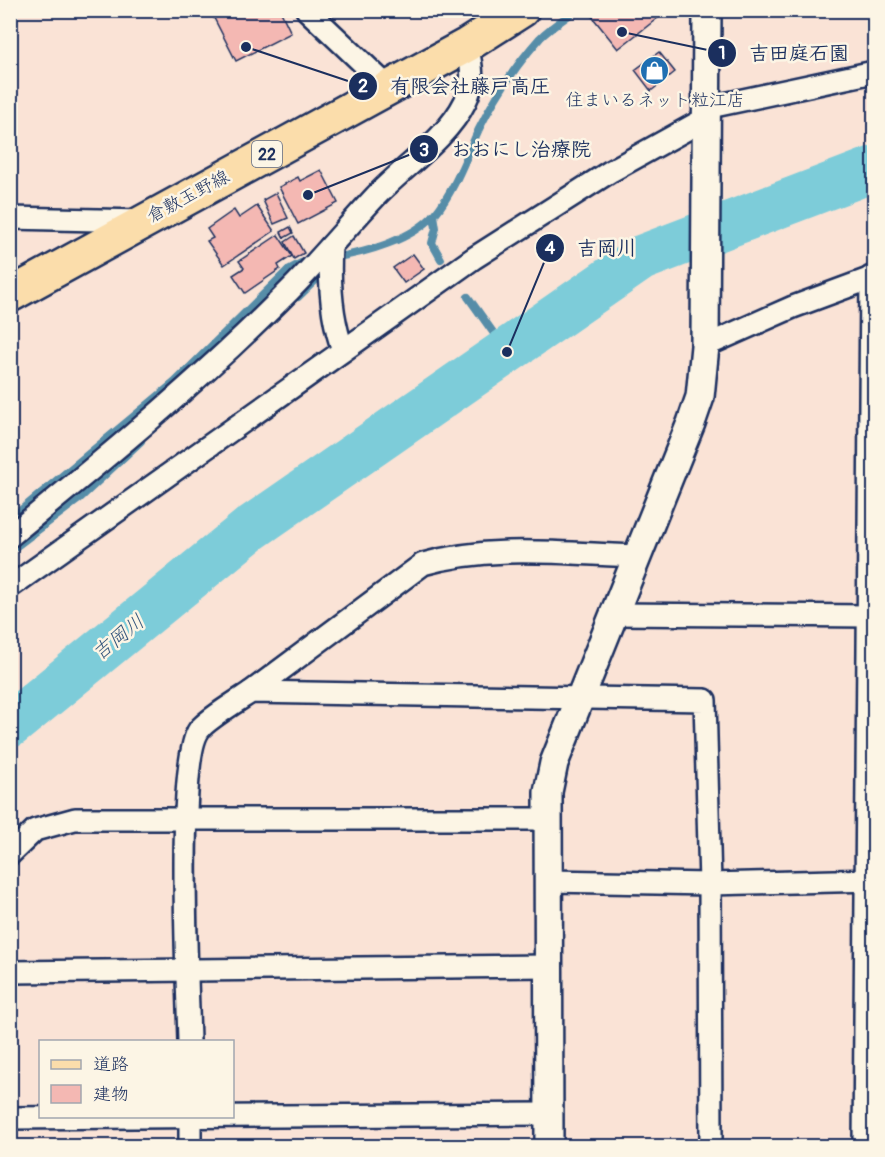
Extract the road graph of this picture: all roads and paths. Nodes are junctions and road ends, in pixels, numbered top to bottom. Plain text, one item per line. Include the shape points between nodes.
1 (307, 10) edge
2 (522, 10) edge
3 (707, 10) edge
4 (468, 45) junction
5 (874, 72) edge
6 (389, 88) junction
7 (705, 123) junction
8 (10, 218) edge
9 (142, 221) junction
10 (325, 259) junction
11 (873, 277) edge
12 (10, 295) edge
13 (705, 346) junction
14 (343, 350) junction
15 (10, 536) edge
16 (638, 556) junction
17 (873, 556) edge
18 (10, 587) edge
19 (614, 614) junction
20 (870, 616) junction
21 (250, 692) junction
22 (579, 699) junction
23 (547, 819) junction
24 (185, 820) junction
25 (10, 854) edge
26 (870, 880) edge
27 (549, 881) junction
28 (710, 884) junction
29 (549, 966) junction
30 (10, 972) edge
31 (188, 972) junction
32 (189, 1040) edge
33 (549, 1114) junction
34 (234, 1117) edge
35 (10, 1118) edge
36 (39, 1118) edge
37 (190, 1118) edge
38 (190, 1146) edge
39 (549, 1146) edge
40 (711, 1146) edge
41 (864, 1146) edge

1 - 6 street
2 - 4 main road, 倉敷玉野線 / 22
3 - 7 street
4 - 6 main road, 倉敷玉野線 / 22
4 - 10 street via 473,68 464,105 376,195
5 - 7 street
6 - 9 main road, 倉敷玉野線 / 22
7 - 13 street
7 - 14 street via 677,133 550,209
8 - 9 street
9 - 12 main road, 倉敷玉野線 / 22
10 - 14 street via 336,331
10 - 15 street via 92,471
11 - 13 street
11 - 17 street
13 - 16 street via 700,397
14 - 18 street
16 - 19 street
16 - 21 street via 490,552 452,555 423,564
17 - 20 street
19 - 20 street
19 - 22 street
20 - 26 street
21 - 22 street
21 - 24 street via 199,730 191,753
22 - 23 street via 554,763
22 - 28 street via 705,700
23 - 24 street
23 - 27 street
24 - 25 street via 75,819 35,830
24 - 31 street
26 - 28 street
26 - 41 street
27 - 28 street
27 - 29 street
28 - 40 street
29 - 31 street
29 - 33 street
30 - 31 street
31 - 32 street
33 - 34 street
33 - 39 street
35 - 36 street
37 - 38 street

